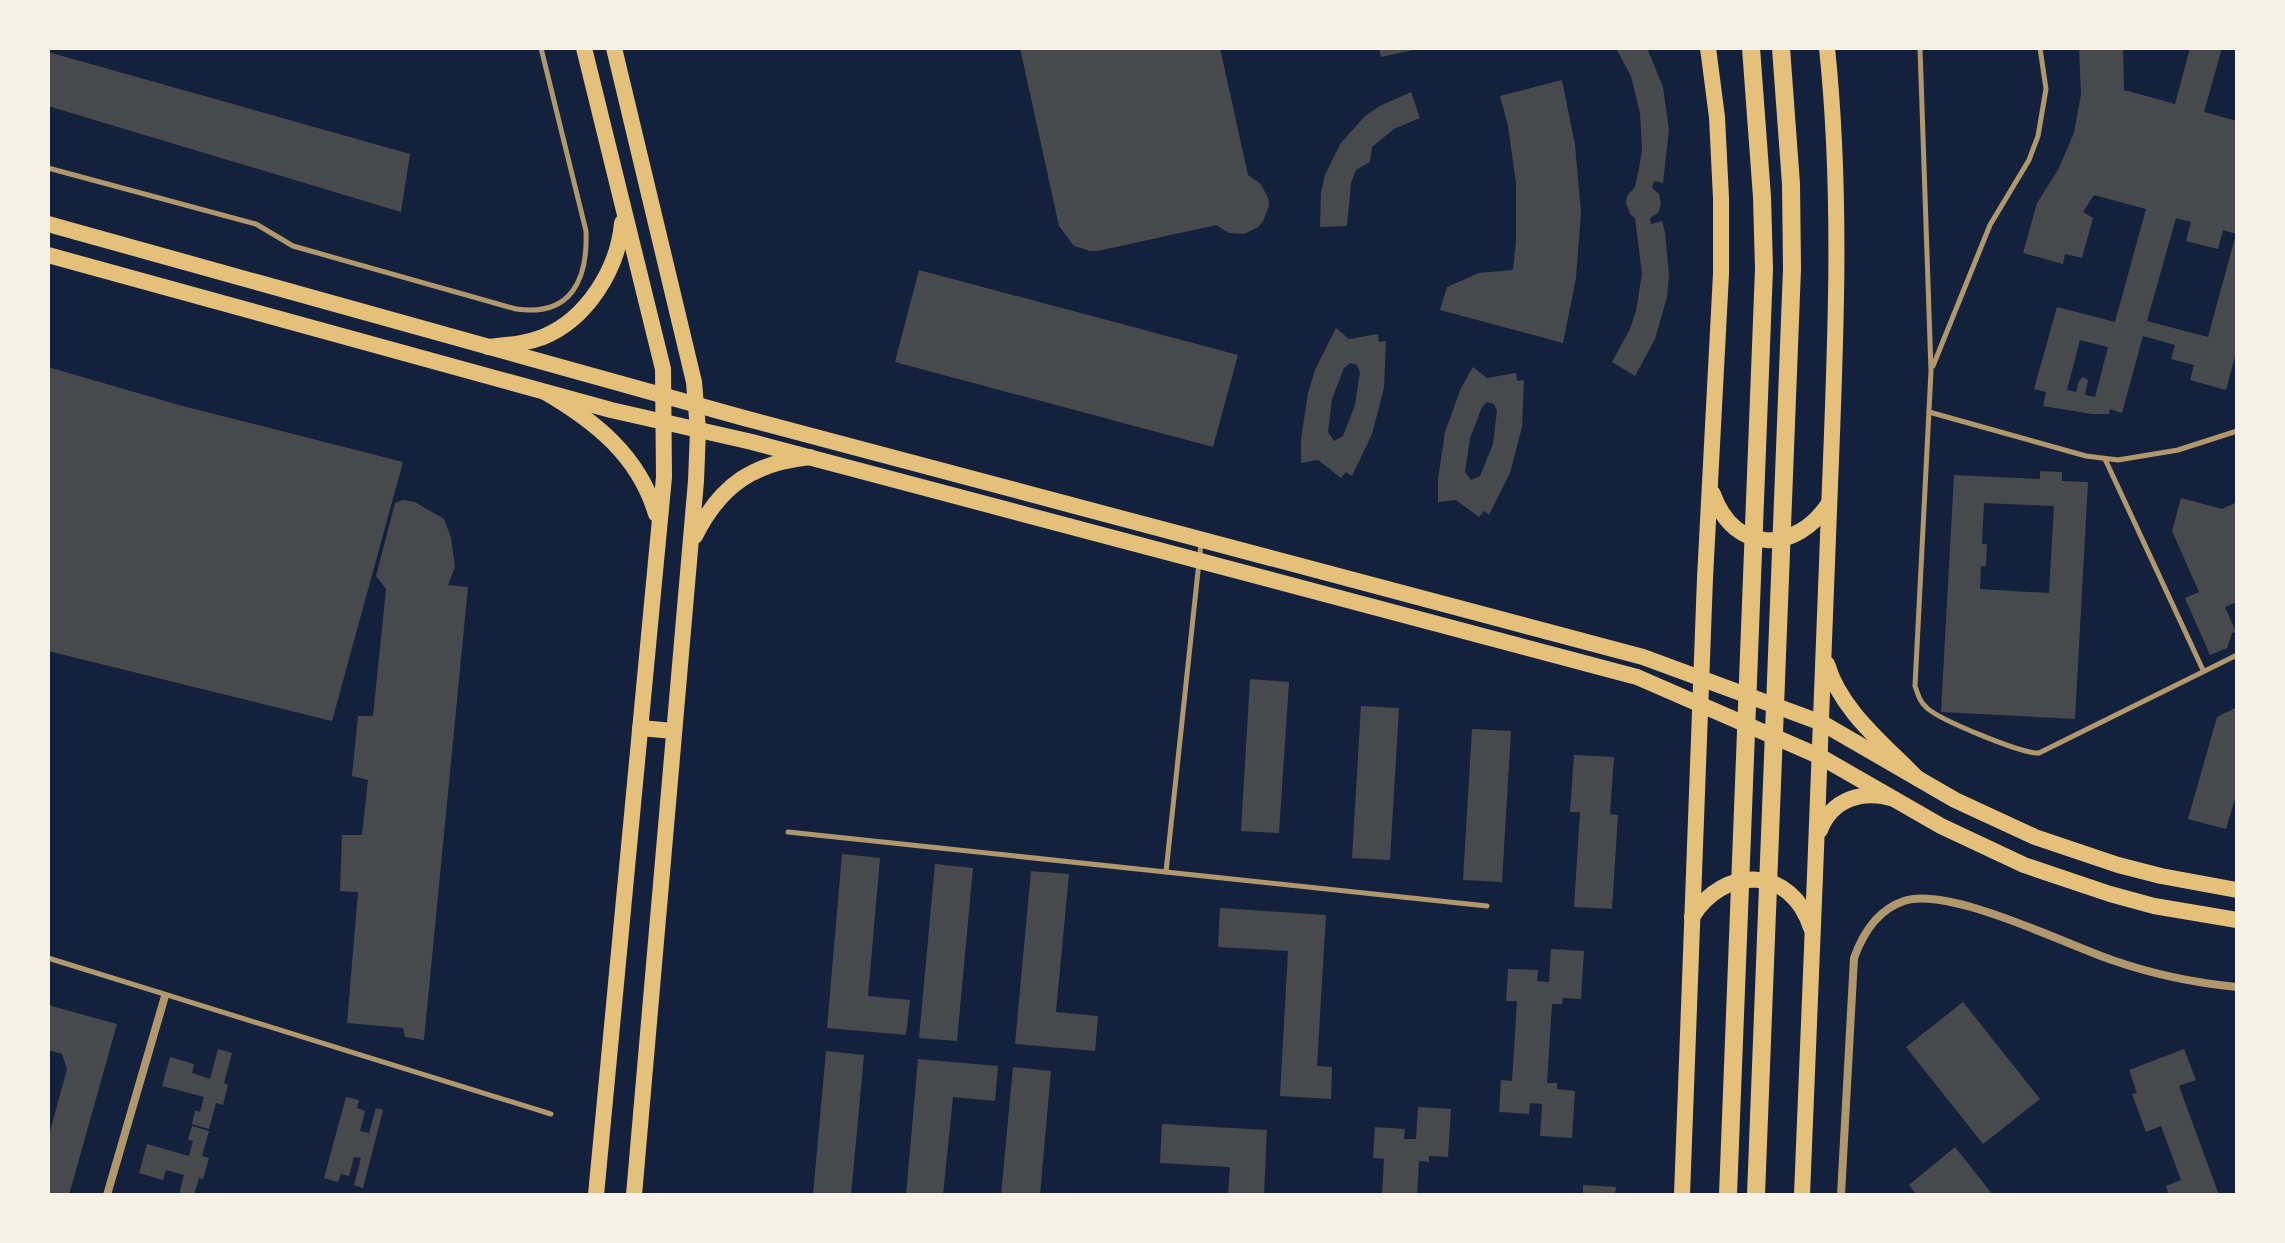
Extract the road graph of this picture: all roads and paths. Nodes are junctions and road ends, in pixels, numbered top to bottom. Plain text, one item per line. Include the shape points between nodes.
1 (541, 48) edge
2 (584, 48) edge
3 (614, 48) edge
4 (1708, 48) edge
5 (1751, 48) edge
6 (1781, 48) edge
7 (1827, 48) edge
8 (1920, 48) edge
9 (2040, 48) edge
10 (48, 168) edge
11 (624, 210) junction
12 (48, 224) edge
13 (48, 255) edge
14 (488, 347) junction
15 (1931, 371) junction
16 (545, 392) junction
17 (664, 396) junction
18 (697, 405) junction
19 (1929, 412) junction
20 (665, 422) junction
21 (698, 430) junction
22 (2237, 431) edge
23 (810, 457) junction
24 (2105, 459) junction
25 (1711, 489) junction
26 (1829, 503) junction
27 (659, 524) junction
28 (1201, 540) junction
29 (691, 544) junction
30 (1199, 561) junction
31 (1824, 651) junction
32 (2237, 655) edge
33 (2203, 670) junction
34 (1701, 678) junction
35 (1700, 704) junction
36 (1822, 723) junction
37 (640, 728) junction
38 (674, 731) junction
39 (1821, 757) junction
40 (1917, 778) junction
41 (1894, 799) junction
42 (788, 832) dead end
43 (1817, 835) junction
44 (1166, 872) junction
45 (2237, 890) edge
46 (1487, 906) dead end
47 (1692, 918) junction
48 (2237, 920) edge
49 (1812, 933) junction
50 (48, 958) edge
51 (2237, 987) edge
52 (165, 996) junction
53 (551, 1114) dead end
54 (107, 1195) edge
55 (596, 1195) edge
56 (634, 1195) edge
57 (1682, 1195) edge
58 (1728, 1195) edge
59 (1756, 1195) edge
60 (1802, 1195) edge
61 (1841, 1195) edge

1 - 10 lane via 587,252 575,289 550,309 486,301 293,246 256,224
2 - 11 main road
3 - 18 main road
4 - 25 main road via 1721,198
5 - 58 highway via 1764,269
6 - 59 highway via 1792,269
7 - 26 main road via 1836,175
8 - 15 lane
9 - 15 lane via 2046,89 2038,136 1990,225
11 - 14 main road via 613,263 583,310 546,336
11 - 17 main road via 663,369
12 - 14 main road
13 - 16 main road
14 - 17 main road
15 - 19 lane
16 - 20 main road
16 - 27 main road via 619,448 649,491
17 - 18 main road
17 - 20 main road
18 - 21 main road
18 - 28 main road
19 - 24 lane
19 - 33 lane via 1915,686 1923,704 2019,750 2039,753
20 - 21 main road
20 - 27 main road
21 - 23 main road
21 - 29 main road
22 - 24 lane via 2149,456
23 - 29 main road via 782,460 743,478 706,514
23 - 30 main road
24 - 33 lane
25 - 26 main road via 1730,524 1765,540 1803,532
25 - 34 main road
26 - 31 main road
27 - 37 main road
28 - 30 lane
28 - 34 main road via 1643,657
29 - 38 main road
30 - 35 main road via 1637,677
30 - 44 lane
31 - 36 main road
31 - 40 main road via 1850,708
32 - 33 lane
34 - 35 main road
34 - 36 main road
35 - 39 main road
35 - 47 main road
36 - 39 main road
36 - 40 main road
37 - 38 main road
37 - 55 main road
38 - 56 main road
39 - 41 main road
39 - 43 main road
40 - 45 main road via 1995,820 2076,853
41 - 43 main road via 1871,794 1847,800 1829,814
41 - 48 main road via 1982,846 2067,881 2154,906
42 - 44 lane
43 - 49 main road
44 - 46 lane
47 - 49 main road via 1715,890 1731,882 1758,880 1783,888 1797,900
47 - 57 main road
49 - 60 main road
50 - 52 lane
51 - 61 street via 2114,961 1961,903 1905,900 1873,921 1854,958
52 - 53 lane
52 - 54 street

